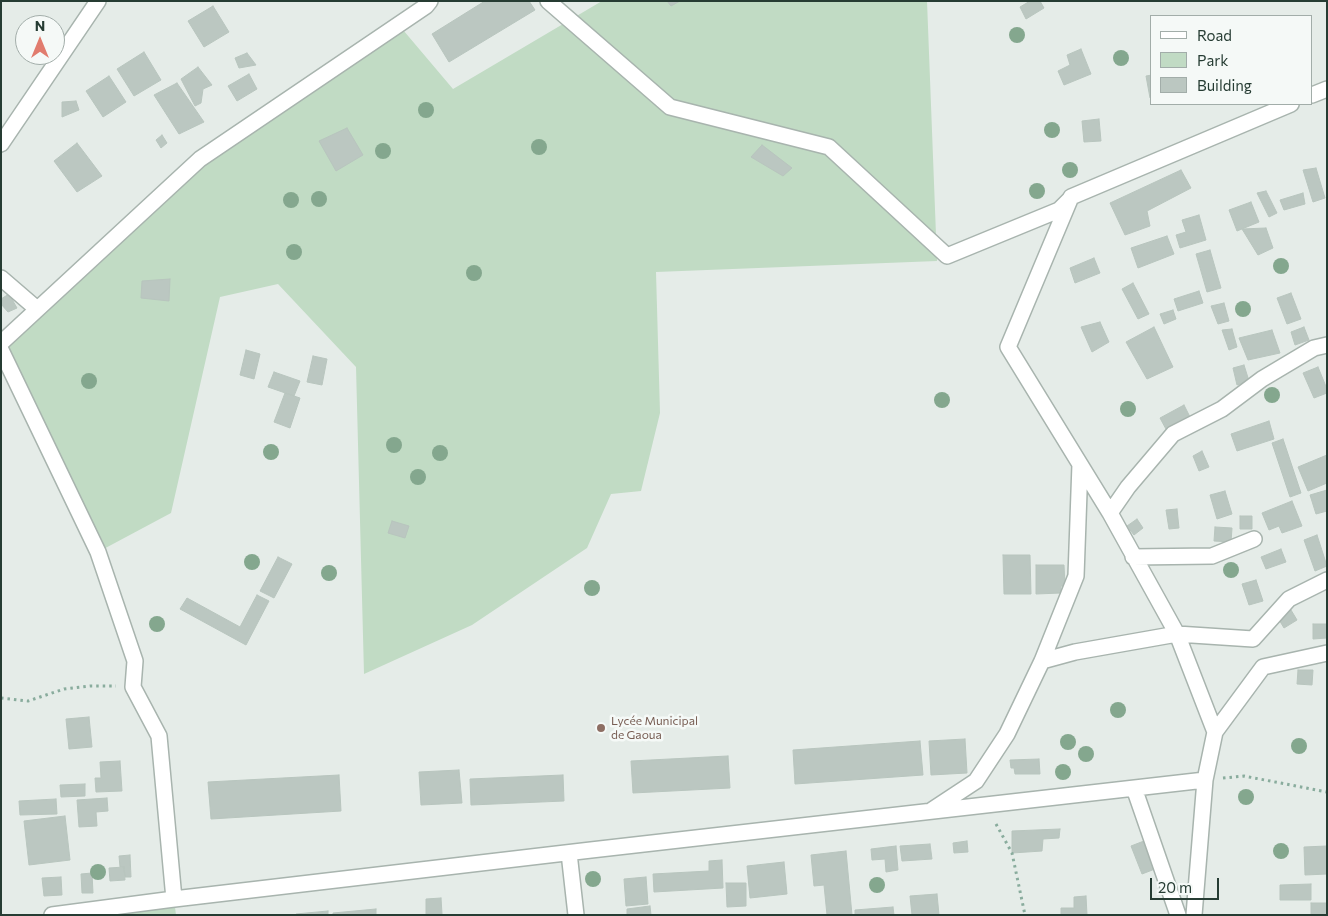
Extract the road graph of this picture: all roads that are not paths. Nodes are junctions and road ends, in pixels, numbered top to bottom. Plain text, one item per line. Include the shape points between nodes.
1 (98, 1) edge
2 (430, 1) edge
3 (548, 1) edge
4 (1327, 89) edge
5 (1313, 95) edge
6 (1289, 105) edge
7 (1, 144) edge
8 (1071, 197) junction
9 (1, 278) edge
10 (37, 309) junction
11 (1, 343) edge
12 (1327, 345) edge
13 (1, 350) edge
14 (1080, 464) junction
15 (1110, 512) junction
16 (1254, 539) dead end
17 (1134, 557) junction
18 (1327, 580) edge
19 (1177, 634) junction
20 (1327, 653) edge
21 (1042, 661) junction
22 (1215, 732) junction
23 (1205, 780) junction
24 (1134, 788) junction
25 (929, 812) junction
26 (568, 853) junction
27 (174, 899) junction
28 (52, 915) edge
29 (576, 915) edge
30 (1178, 915) edge
31 (1194, 915) edge

1 - 7 street
2 - 10 street via 200,159
3 - 8 street via 670,107 829,147 947,256 1059,210
4 - 5 street
6 - 8 street
8 - 14 street via 1008,347
9 - 10 street
10 - 11 street
12 - 15 street via 1314,348 1262,379 1222,409 1173,434
13 - 27 street via 98,552 135,661 133,687 159,736
14 - 15 street
14 - 21 street via 1076,576
15 - 17 street
16 - 17 street via 1212,556
17 - 19 street
18 - 19 street via 1289,599 1253,639
19 - 21 street
19 - 22 street
20 - 22 street via 1263,666
21 - 25 street via 1008,734 976,781
22 - 23 street
23 - 24 street
23 - 31 street
24 - 25 street
24 - 30 street
25 - 26 street
26 - 27 street
26 - 29 street
27 - 28 street

